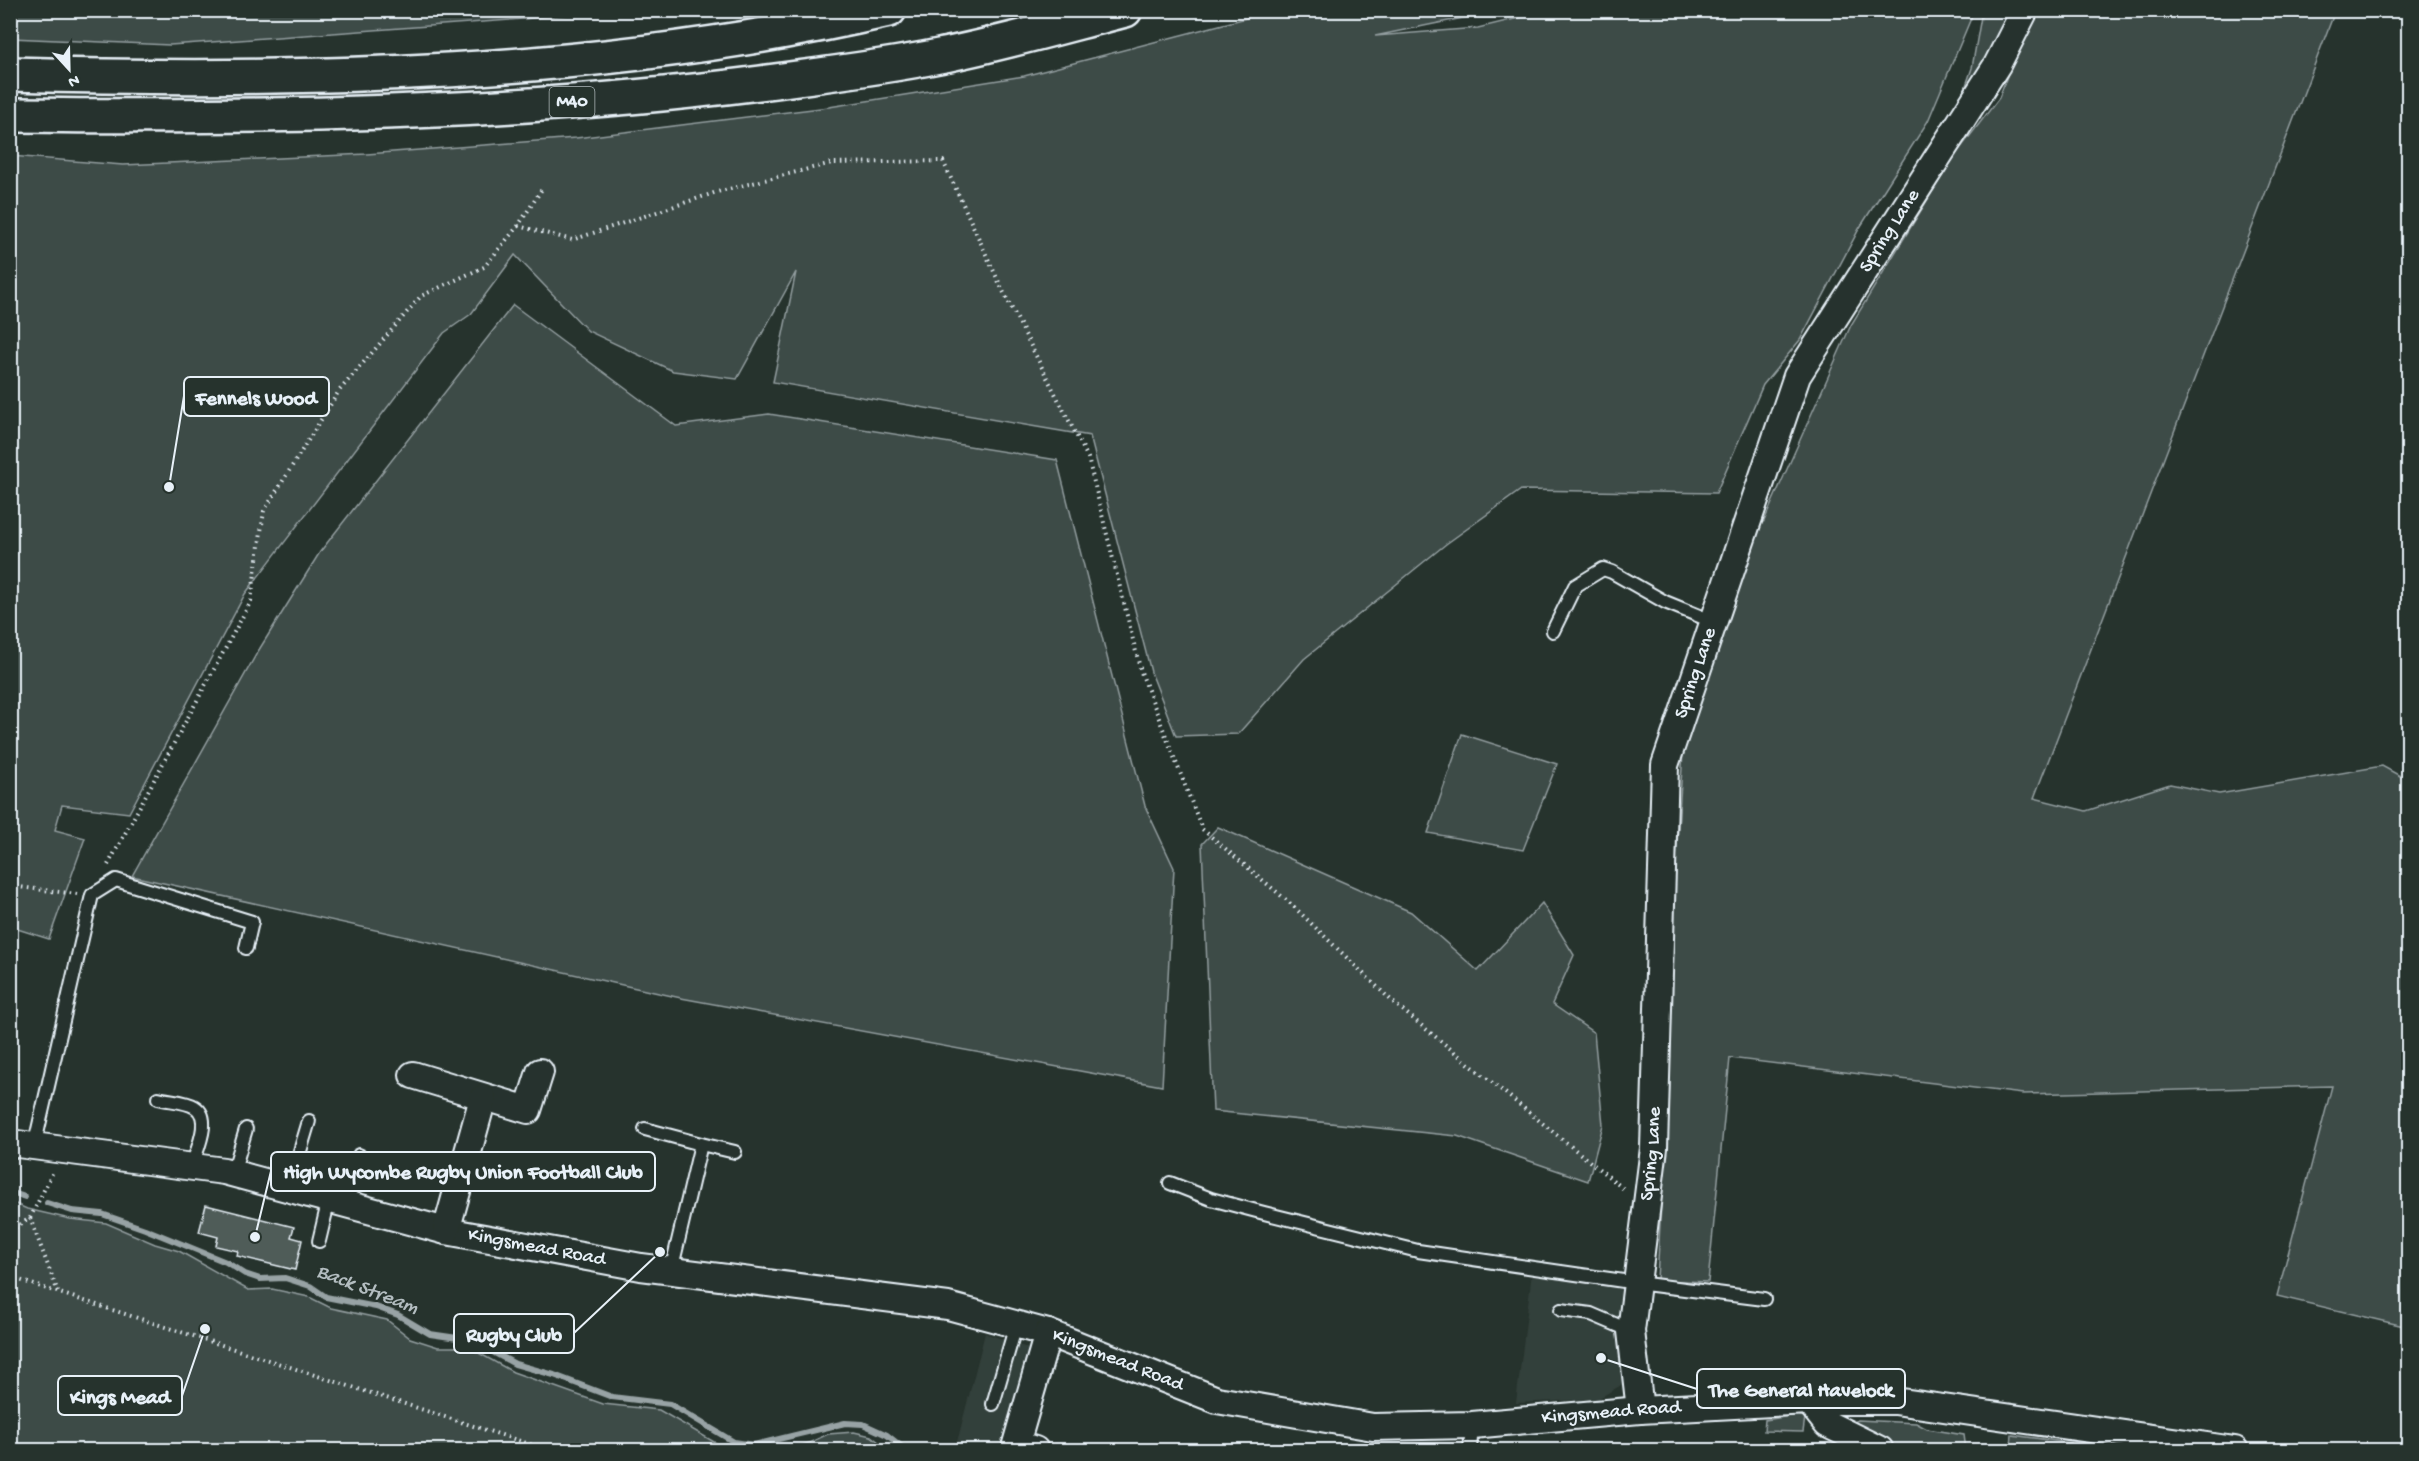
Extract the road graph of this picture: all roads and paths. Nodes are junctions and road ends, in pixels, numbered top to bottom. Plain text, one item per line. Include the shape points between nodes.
1 (889, 10) edge
2 (1125, 10) edge
3 (2025, 10) edge
4 (10, 74) edge
5 (10, 115) edge
6 (542, 189) dead end
7 (518, 226) junction
8 (1714, 621) junction
9 (1553, 631) dead end
10 (10, 886) edge
11 (92, 895) junction
12 (246, 948) dead end
13 (540, 1072) dead end
14 (412, 1075) dead end
15 (158, 1098) dead end
16 (483, 1098) junction
17 (309, 1121) dead end
18 (246, 1129) dead end
19 (645, 1129) dead end
20 (701, 1144) junction
21 (22, 1145) edge
22 (64, 1150) junction
23 (735, 1152) dead end
24 (359, 1155) dead end
25 (192, 1166) junction
26 (233, 1173) junction
27 (1170, 1183) dead end
28 (289, 1188) junction
29 (338, 1202) junction
30 (1647, 1208) junction
31 (30, 1218) junction
32 (446, 1231) junction
33 (10, 1232) edge
34 (319, 1241) dead end
35 (671, 1271) junction
36 (10, 1277) edge
37 (1637, 1283) junction
38 (58, 1292) junction
39 (1764, 1299) dead end
40 (1561, 1310) dead end
41 (1016, 1324) junction
42 (1631, 1331) junction
43 (1048, 1333) junction
44 (1809, 1401) junction
45 (993, 1404) dead end
46 (1640, 1410) junction
47 (1471, 1438) edge
48 (2219, 1449) edge
49 (548, 1450) edge
50 (1035, 1450) edge
51 (1880, 1450) edge

1 - 4 highway, M40 via 725,42 548,63 424,71 149,78
2 - 5 highway, M40 via 939,56 666,95 440,111 160,117
3 - 8 street, Spring Lane via 1997,64 1797,376
6 - 7 path
7 - 11 path via 484,267 421,296 339,392 264,512 251,601
7 - 30 path via 572,240 717,192 832,163 943,161 1003,291 1088,458 1141,672 1202,829 1291,904 1395,1004
8 - 9 lane via 1665,602 1603,569 1575,586
8 - 30 street, Spring Lane via 1665,765 1654,1148
10 - 11 path
11 - 12 lane via 116,880 252,922
11 - 21 lane
13 - 16 street via 528,1110
14 - 16 street
15 - 25 lane via 195,1107 202,1114 203,1125
16 - 32 street
17 - 28 lane
18 - 26 lane
19 - 20 lane
20 - 23 lane
20 - 35 lane
21 - 22 street, Kingsmead Road
22 - 25 street, Kingsmead Road
22 - 31 path
24 - 29 lane
25 - 26 street, Kingsmead Road
26 - 28 street, Kingsmead Road
27 - 37 lane via 1243,1208 1418,1251
28 - 29 street, Kingsmead Road
29 - 32 street, Kingsmead Road
29 - 34 lane
30 - 37 street, Spring Lane
31 - 33 path
31 - 38 path
32 - 35 street, Kingsmead Road
35 - 41 street, Kingsmead Road via 948,1306
36 - 38 path
37 - 39 lane
37 - 42 street, Spring Lane
38 - 49 path
40 - 42 lane via 1591,1314
41 - 43 street, Kingsmead Road
41 - 45 lane
42 - 46 street, Spring Lane
43 - 47 street, Kingsmead Road via 1217,1400 1373,1427
43 - 50 street via 1017,1444
44 - 46 street, Kingsmead Road
44 - 48 street, Kingsmead Road via 1895,1401
44 - 51 street via 1827,1424
46 - 47 street, Kingsmead Road

